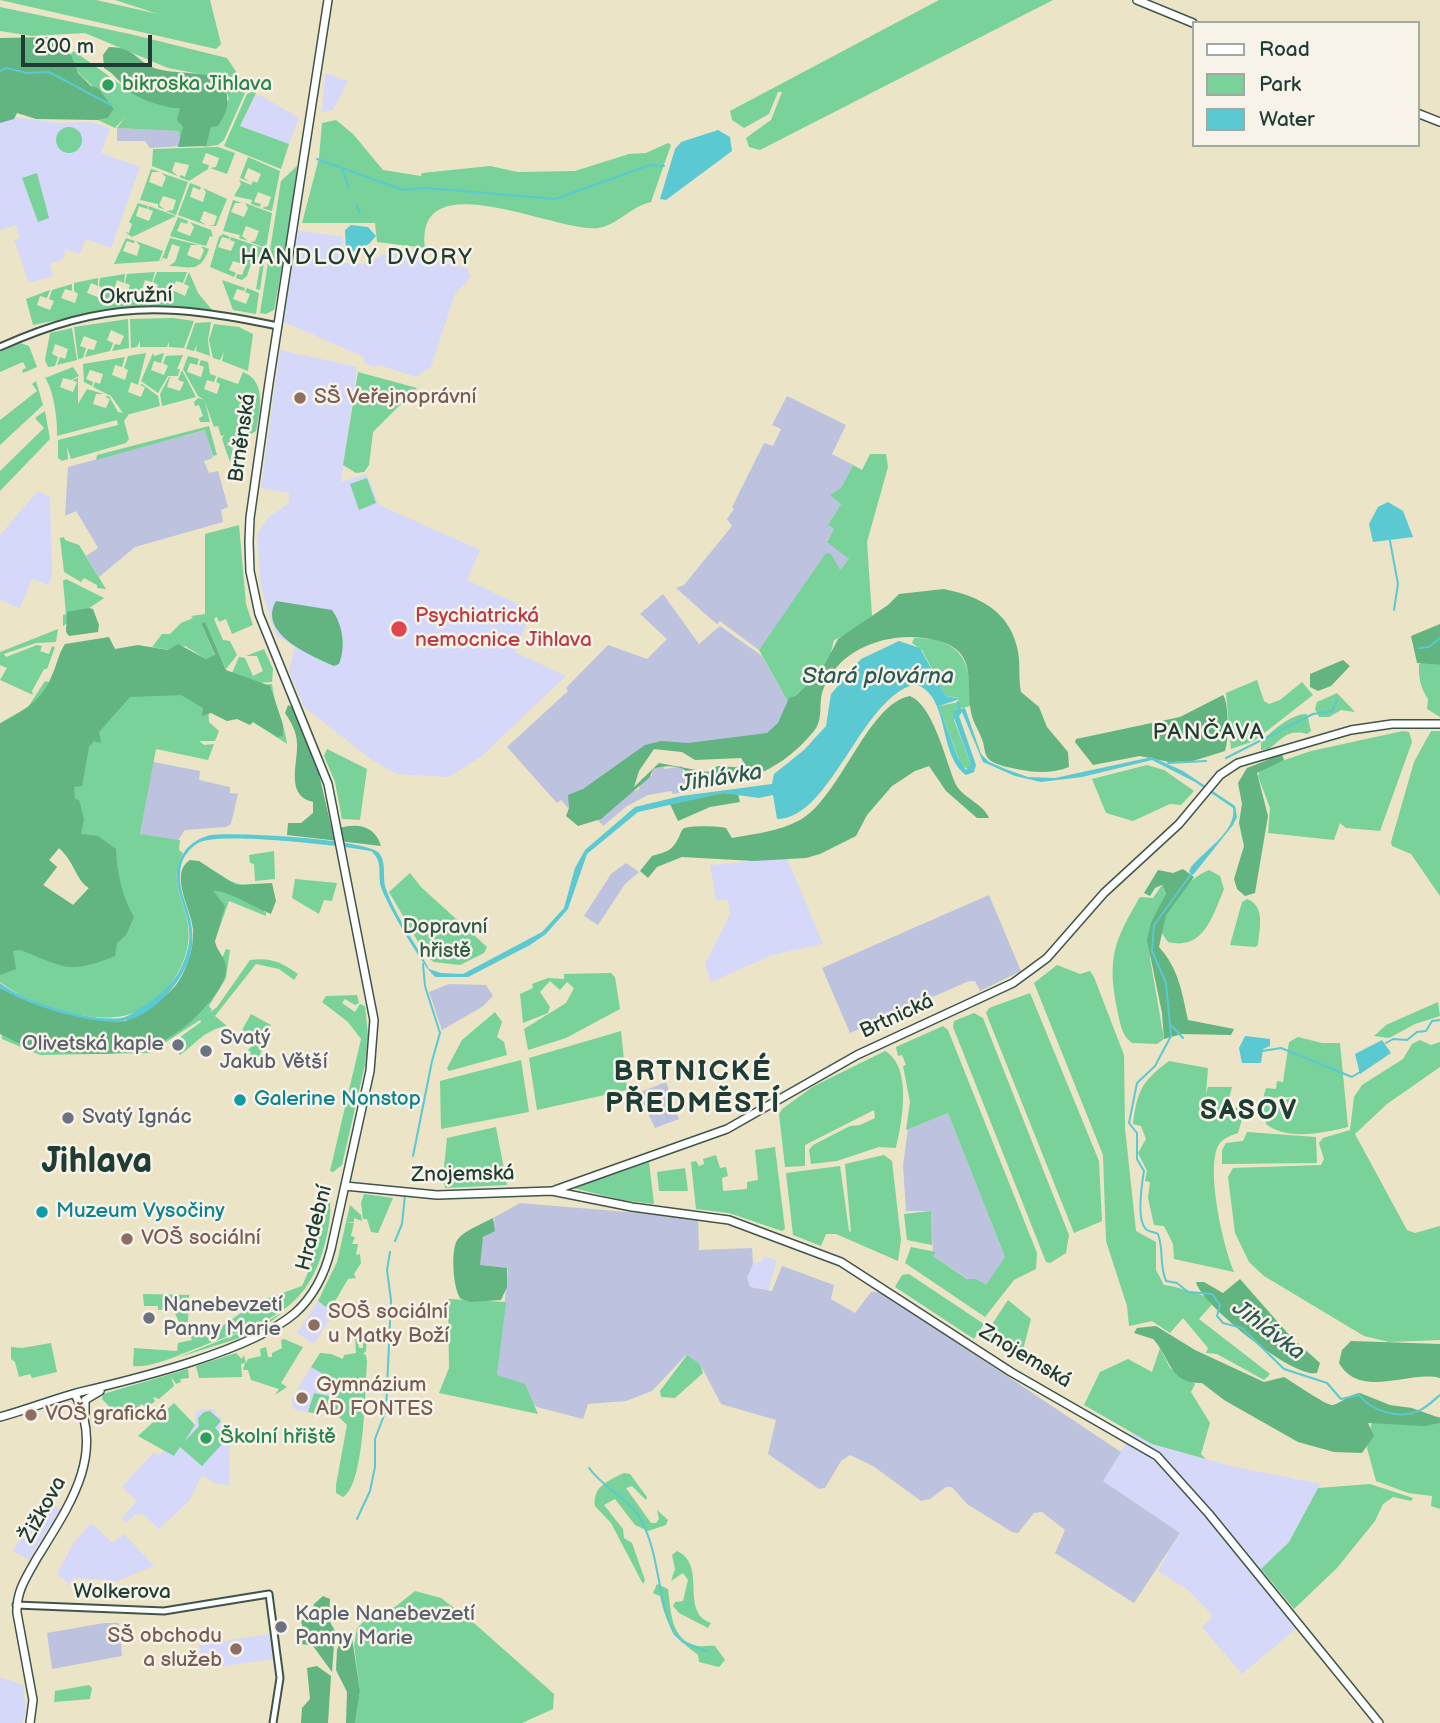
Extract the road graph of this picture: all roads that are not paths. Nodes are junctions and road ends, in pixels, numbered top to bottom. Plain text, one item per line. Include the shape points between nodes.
1 (328, 0) edge
2 (1137, 0) edge
3 (1192, 23) edge
4 (1419, 114) edge
5 (1440, 122) edge
6 (278, 326) junction
7 (0, 346) edge
8 (1440, 724) edge
9 (364, 954) joint
10 (566, 1185) junction
11 (345, 1186) junction
12 (552, 1191) junction
13 (582, 1196) junction
14 (133, 1377) junction
15 (75, 1394) junction
16 (0, 1417) edge
17 (86, 1425) junction
18 (16, 1605) junction
19 (30, 1723) edge
20 (273, 1723) edge
21 (1379, 1723) edge

1 - 6 main road, Brněnská
2 - 3 main road
4 - 5 main road
6 - 7 street, Okružní via 174,309 131,309 80,316
6 - 9 main road, Brněnská via 250,518 250,571 259,614 319,758
8 - 10 main road, Brtnická via 1391,724 1331,734 1230,768 1165,838 1104,893 1047,958 1013,983 857,1055 727,1129
9 - 11 main road, Hradební via 374,1020 373,1046
10 - 12 main road, Brtnická
10 - 13 main road, Znojemská
11 - 12 main road, Znojemská via 425,1195
11 - 14 main road, Hradební via 324,1274 296,1312 276,1327 234,1346
12 - 13 main road, Znojemská
13 - 21 main road, Znojemská via 729,1220 832,1257 1011,1372 1150,1451 1189,1490
14 - 15 main road, Hradební
14 - 17 main road via 87,1398
15 - 16 main road, Hradební
15 - 17 main road, Žižkova
17 - 18 main road, Žižkova via 87,1458 79,1486 24,1580
18 - 19 main road via 33,1700
18 - 20 street, Wolkerova via 168,1610 269,1594 280,1678

